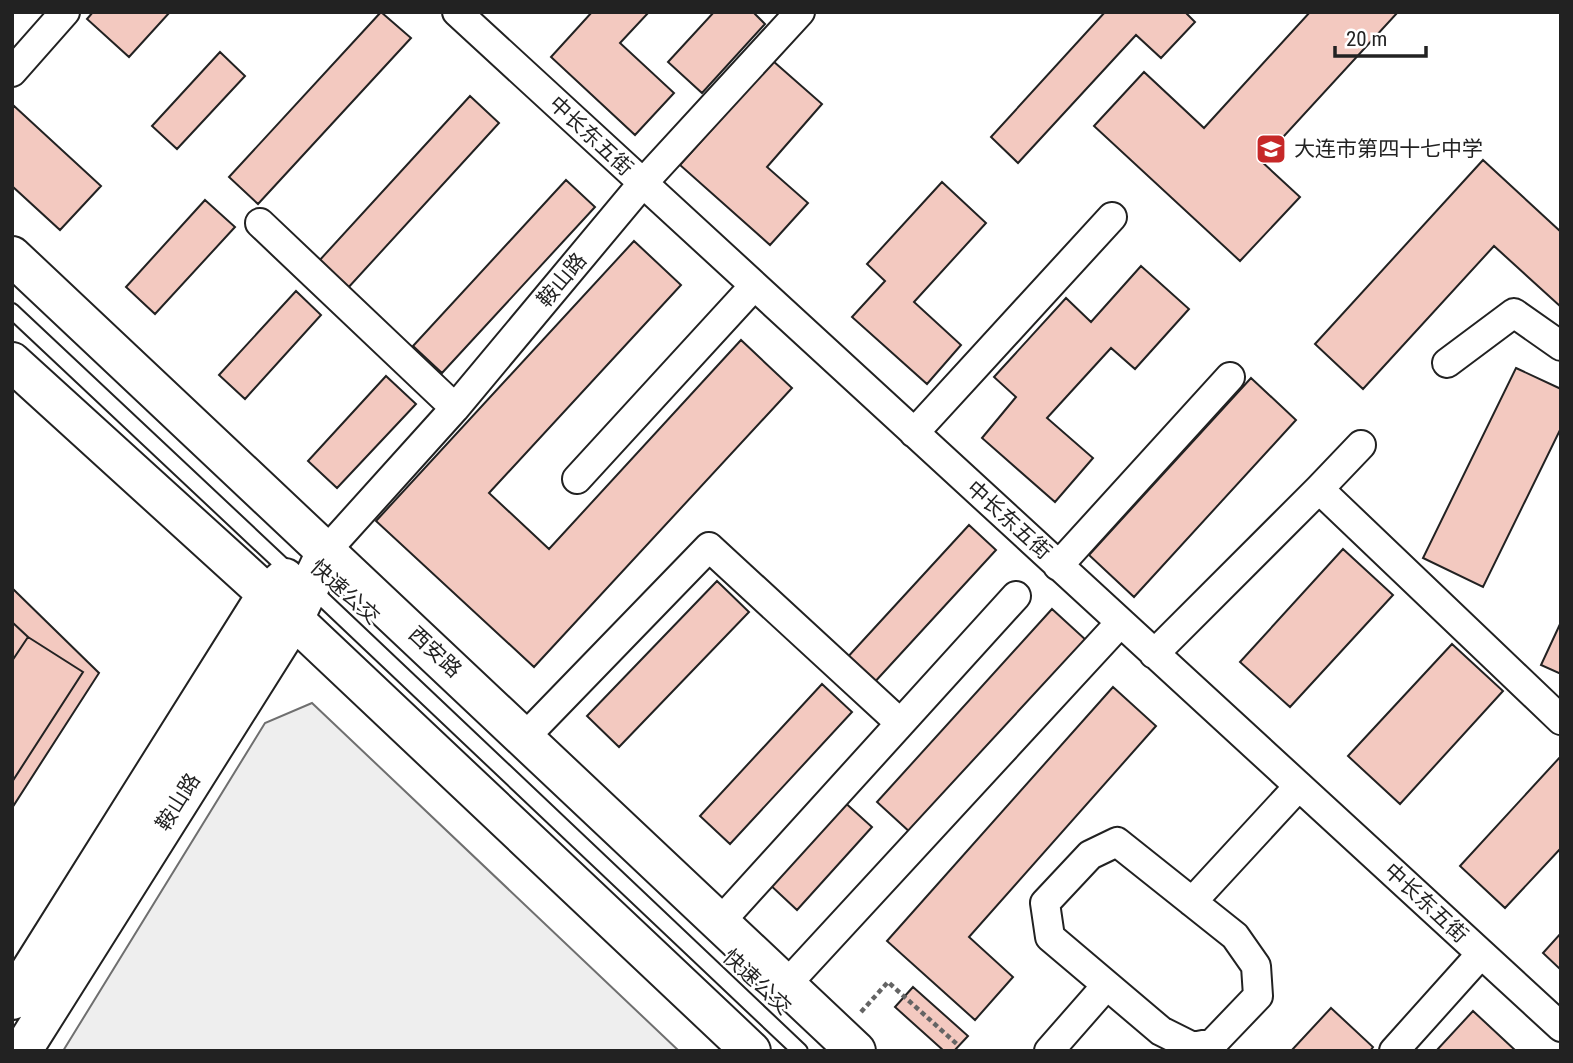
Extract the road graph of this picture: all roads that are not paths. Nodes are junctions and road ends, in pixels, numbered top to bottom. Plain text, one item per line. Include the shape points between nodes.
1 (65, 12) edge
2 (457, 12) edge
3 (800, 12) edge
4 (12, 72) edge
5 (642, 184) junction
6 (1112, 217) dead end
7 (260, 223) dead end
8 (12, 256) edge
9 (754, 286) junction
10 (12, 311) edge
11 (1561, 346) edge
12 (12, 362) edge
13 (1447, 363) dead end
14 (1230, 377) dead end
15 (456, 408) junction
16 (914, 433) junction
17 (1361, 445) dead end
18 (577, 479) dead end
19 (1319, 489) junction
20 (327, 550) junction
21 (1058, 566) junction
22 (291, 593) junction
23 (1016, 596) dead end
24 (1120, 623) junction
25 (1154, 654) junction
26 (1561, 720) edge
27 (901, 723) junction
28 (525, 737) junction
29 (1298, 786) junction
30 (1192, 902) junction
31 (720, 922) junction
32 (1481, 954) junction
33 (786, 985) junction
34 (1106, 986) junction
35 (12, 1000) edge
36 (1561, 1027) edge
37 (22, 1051) edge
38 (751, 1051) edge
39 (800, 1051) edge
40 (856, 1051) edge
41 (1049, 1051) edge
42 (1394, 1051) edge

1 - 4 street
2 - 5 street, 中长东五街
3 - 5 street, 鞍山路
5 - 9 street, 中长东五街
5 - 15 street, 鞍山路
6 - 16 street
7 - 15 street
8 - 20 main road, 西安路
9 - 16 street, 中长东五街
9 - 18 street
10 - 22 lane, 快速公交
11 - 13 street via 1514,313
12 - 22 main road
14 - 21 street
15 - 20 street, 鞍山路
16 - 21 street, 中长东五街
17 - 19 street
19 - 25 street
19 - 26 street
20 - 22 main road, 鞍山路
20 - 28 main road, 西安路
21 - 24 street, 中长东五街
22 - 35 main road, 鞍山路
22 - 37 main road, 鞍山路
22 - 38 main road
22 - 39 lane, 快速公交
23 - 27 street
24 - 25 street, 中长东五街
24 - 33 street
25 - 29 street, 中长东五街
27 - 28 street via 709,547
27 - 31 street
28 - 31 main road, 西安路
29 - 30 street
29 - 32 street, 中长东五街
30 - 34 street via 1117,842 1090,855 1045,903 1050,937
30 - 34 street via 1235,936 1256,967 1258,996 1213,1043 1193,1047 1161,1031
31 - 33 main road, 西安路
32 - 36 street, 中长东五街
32 - 42 street
33 - 40 main road, 西安路
34 - 41 street

